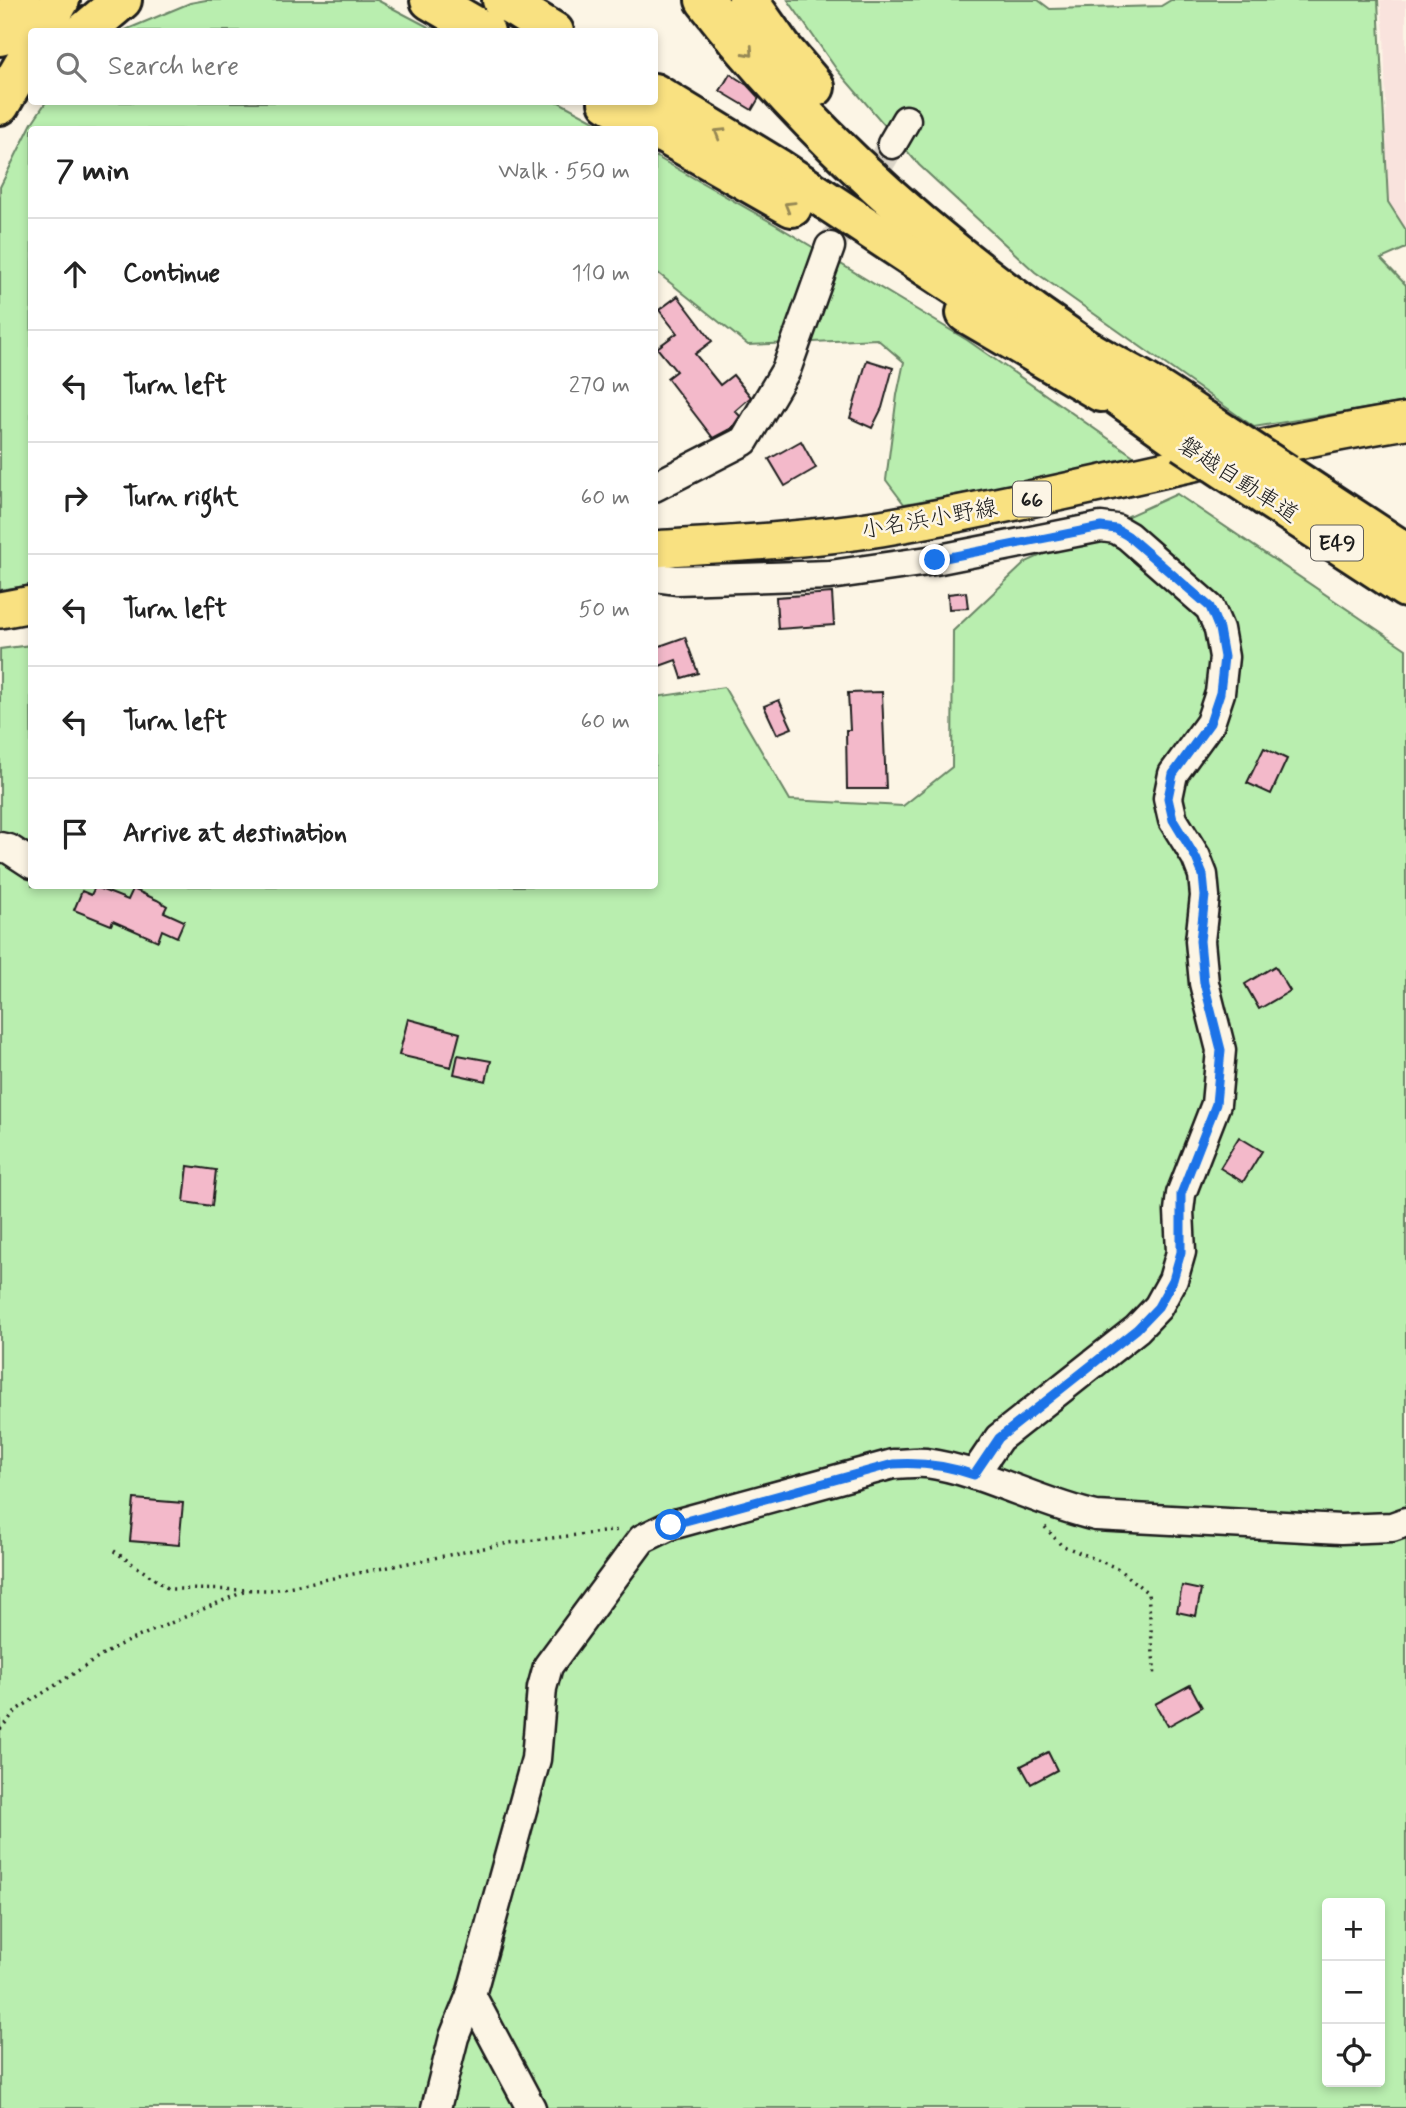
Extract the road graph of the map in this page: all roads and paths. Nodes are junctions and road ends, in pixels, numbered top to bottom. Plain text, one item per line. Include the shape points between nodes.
1 (21, 0) edge
2 (60, 0) edge
3 (122, 0) edge
4 (430, 0) edge
5 (502, 0) edge
6 (705, 0) edge
7 (748, 0) edge
8 (44, 28) edge
9 (89, 28) edge
10 (478, 28) edge
11 (548, 28) edge
12 (0, 36) edge
13 (28, 57) edge
14 (658, 95) edge
15 (28, 96) edge
16 (0, 105) edge
17 (613, 105) edge
18 (906, 120) dead end
19 (650, 126) edge
20 (658, 130) edge
21 (0, 135) edge
22 (892, 144) tunnel mouth
23 (830, 247) tunnel mouth
24 (1145, 399) junction
25 (1406, 421) edge
26 (658, 486) edge
27 (1277, 486) junction
28 (658, 549) edge
29 (1406, 553) edge
30 (658, 578) edge
31 (1406, 588) edge
32 (28, 605) edge
33 (0, 610) edge
34 (0, 848) edge
35 (28, 861) edge
36 (974, 1475) junction
37 (1015, 1491) junction
38 (1406, 1522) edge
39 (630, 1529) dead end
40 (114, 1551) dead end
41 (250, 1590) junction
42 (1155, 1678) dead end
43 (0, 1729) edge
44 (471, 1995) junction
45 (436, 2108) edge
46 (531, 2108) edge

1 - 12 highway
2 - 8 highway
3 - 9 highway
4 - 10 highway
5 - 11 highway
6 -> 24 highway via 813,123 949,246 1083,346
7 - 24 highway via 780,47 901,180 1015,282 1087,335
13 - 16 highway
24 -> 14 highway via 1071,362 790,176
15 - 21 highway
19 -> 17 highway
18 - 22 street
24 -> 20 highway via 1068,374
23 - 26 street via 786,370 744,440
24 - 27 highway, 磐越自動車道 / E49, bridge
25 - 28 main road, 小名浜小野線 / 66 via 879,528 790,541
27 - 29 highway, 磐越自動車道 / E49
27 - 31 highway, 磐越自動車道 / E49
30 - 36 street via 830,576 1101,527 1128,536 1210,607 1219,629 1224,657 1220,693 1210,723 1173,774 1168,798 1173,820 1203,875 1200,941 1204,983 1221,1050 1216,1104 1181,1194 1181,1252 1173,1280 1158,1307 1137,1329 999,1438
32 - 33 main road
34 - 35 street
36 - 37 street
36 - 44 street via 922,1462 893,1464 671,1525 642,1539 548,1666 536,1759
37 - 38 street via 1096,1516 1341,1529
37 - 42 path via 1061,1545 1117,1568 1148,1593
39 - 41 path via 509,1543 273,1590
40 - 41 path via 169,1589
41 - 43 path via 117,1646 18,1709
44 - 45 street via 454,2037
44 - 46 street

